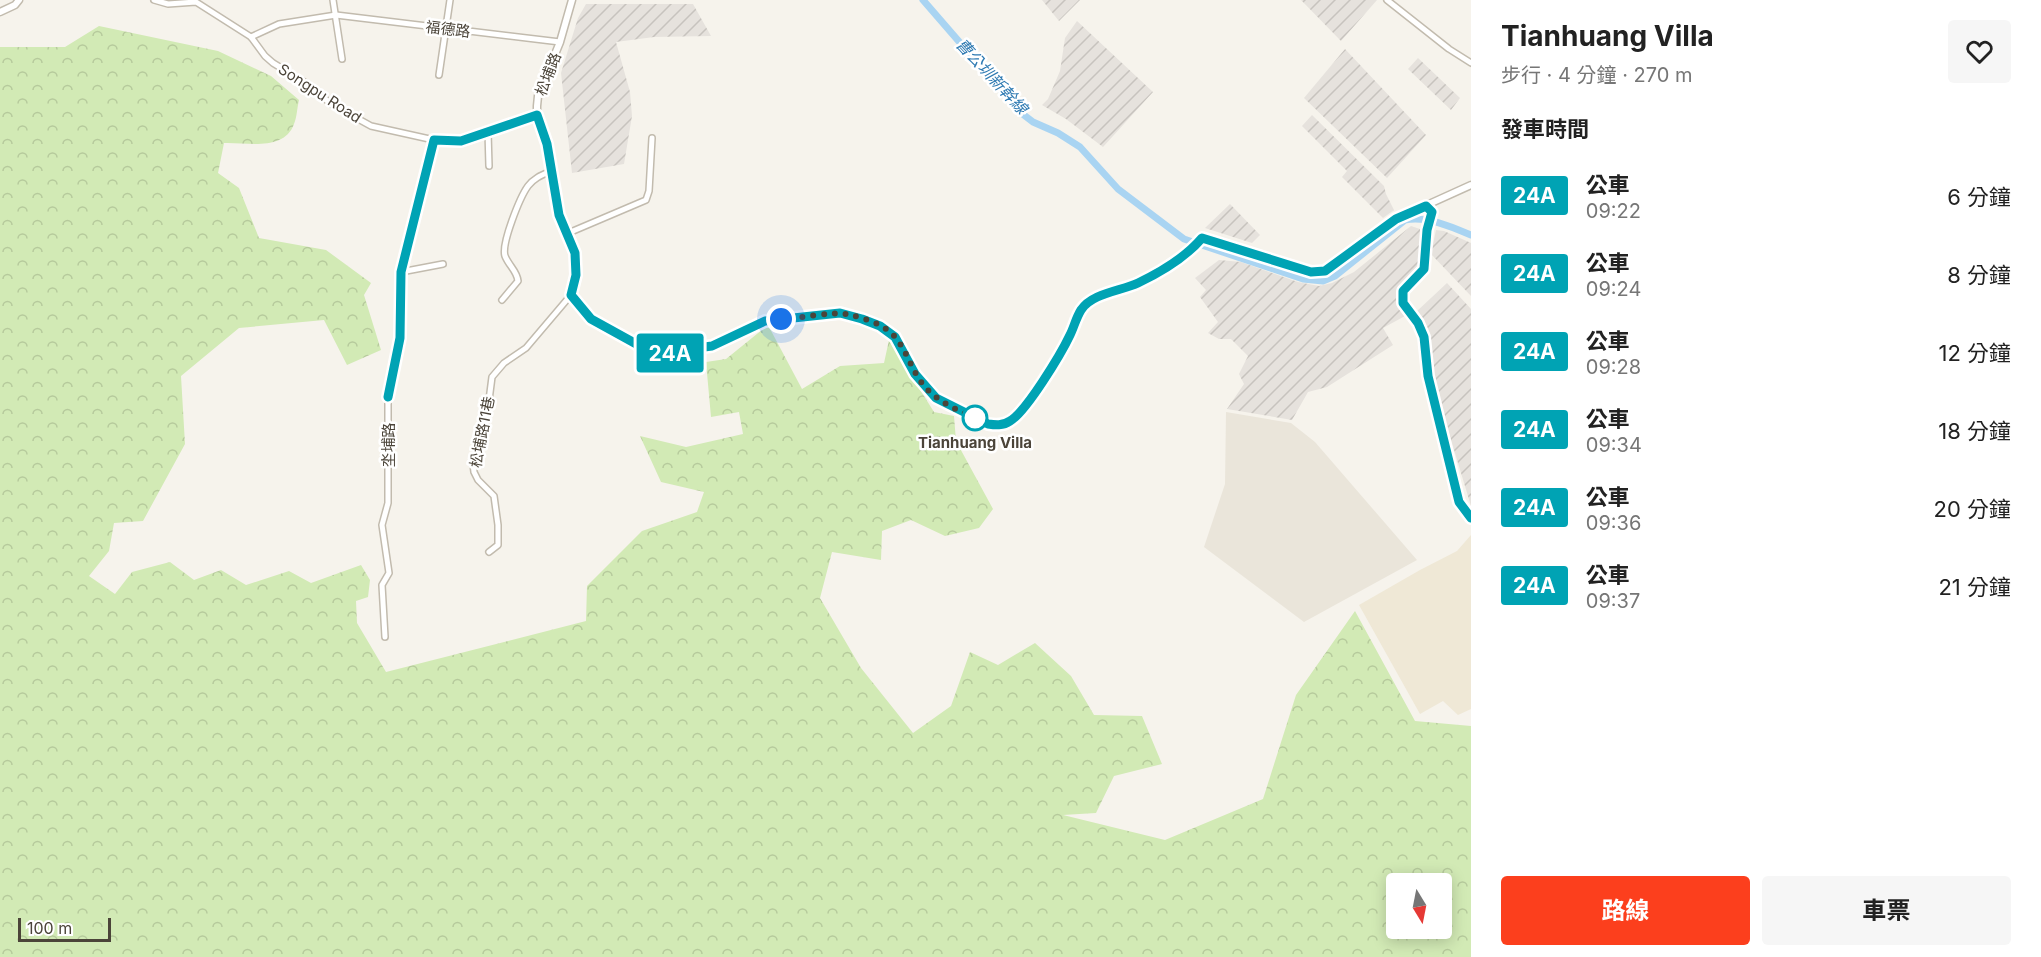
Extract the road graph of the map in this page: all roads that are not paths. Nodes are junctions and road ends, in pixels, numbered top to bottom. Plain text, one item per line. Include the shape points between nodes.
1 (154, 0) edge
2 (333, 0) edge
3 (450, 0) edge
4 (572, 0) edge
5 (1387, 0) edge
6 (17, 2) edge
7 (0, 12) edge
8 (336, 15) junction
9 (446, 28) junction
10 (251, 37) junction
11 (560, 42) junction
12 (342, 59) dead end
13 (1471, 63) edge
14 (439, 75) dead end
15 (537, 115) junction
16 (488, 132) junction
17 (652, 138) dead end
18 (434, 140) junction
19 (489, 166) dead end
20 (551, 171) junction
21 (1471, 185) edge
22 (566, 234) junction
23 (443, 264) dead end
24 (401, 272) junction
25 (571, 295) junction
26 (502, 300) dead end
27 (489, 552) dead end
28 (385, 637) dead end

1 - 10 street, Songpu Road via 168,4 196,2
2 - 8 street
3 - 9 street
4 - 11 street, 松埔路
5 - 13 street
6 - 7 street
8 - 9 street, 福德路
8 - 10 street, 福德路 via 279,24
8 - 12 street
9 - 11 street, 福德路
9 - 14 street
10 - 18 street, Songpu Road via 265,56 332,104 372,126
11 - 15 street, 松埔路 via 538,96
15 - 16 street, Songpu Road
15 - 20 street, 松埔路
16 - 18 street, Songpu Road via 461,141
16 - 19 street
17 - 22 street via 646,200
18 - 24 street, 坔埔路
20 - 22 street, 松埔路
20 - 26 street via 534,179 522,197 504,249 518,280
21 - 25 street via 1396,219 1318,272 1202,238 1172,263 1137,283 1086,304 1021,411 1010,421 995,425 936,398 915,374 895,337 862,319 840,313 765,321 712,346 658,353 591,319
22 - 25 street, 松埔路 via 577,264
23 - 24 street
24 - 28 street, 坔埔路 via 400,338 388,397 388,503 382,525 389,573 382,585
25 - 27 street, 松埔路11巷 via 526,348 492,377 484,439 473,464 478,480 494,496 498,545

